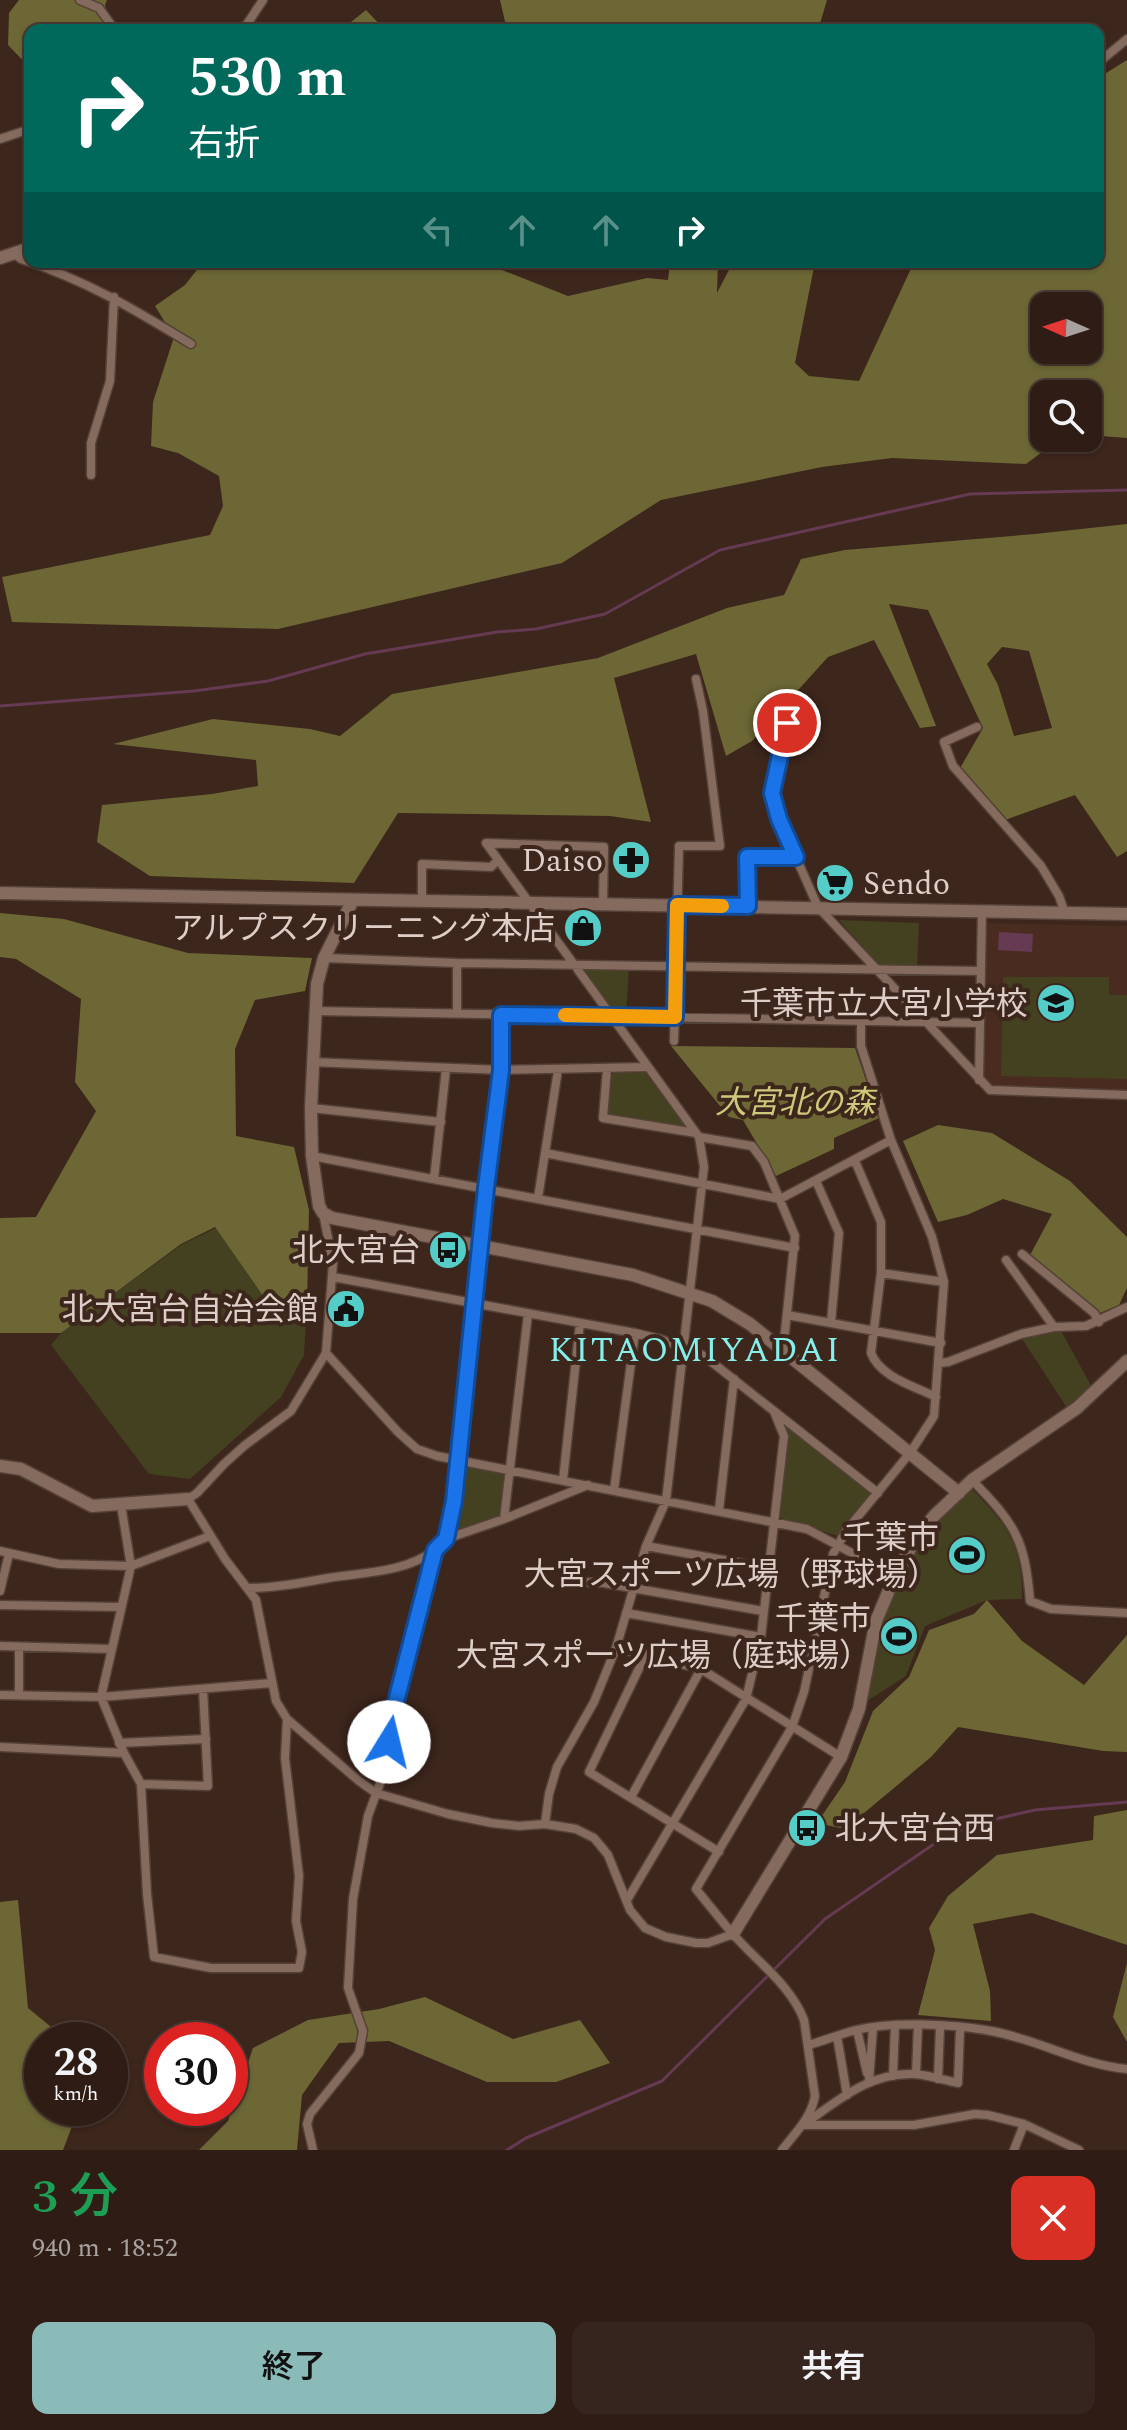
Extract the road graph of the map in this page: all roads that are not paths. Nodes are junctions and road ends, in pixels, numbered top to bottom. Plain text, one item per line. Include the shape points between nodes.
1 (80, 0) edge
2 (263, 0) edge
3 (111, 24) edge
4 (247, 24) edge
5 (1127, 39) edge
6 (1104, 58) edge
7 (24, 131) edge
8 (0, 139) edge
9 (24, 251) edge
10 (16, 255) junction
11 (0, 258) edge
12 (24, 260) edge
13 (48, 268) edge
14 (114, 297) junction
15 (191, 344) dead end
16 (91, 475) dead end
17 (696, 679) dead end
18 (787, 723) dead end
19 (977, 727) dead end
20 (796, 857) junction
21 (497, 861) junction
22 (0, 893) edge
23 (353, 900) junction
24 (422, 902) junction
25 (528, 904) junction
26 (603, 905) junction
27 (677, 905) junction
28 (748, 906) junction
29 (818, 907) junction
30 (982, 911) junction
31 (1065, 913) junction
32 (1127, 914) edge
33 (324, 958) junction
34 (457, 963) junction
35 (573, 965) junction
36 (676, 967) junction
37 (875, 969) junction
38 (981, 971) junction
39 (315, 1011) junction
40 (457, 1014) junction
41 (501, 1015) junction
42 (611, 1015) junction
43 (675, 1017) junction
44 (861, 1020) junction
45 (924, 1021) junction
46 (980, 1023) junction
47 (674, 1041) dead end
48 (312, 1062) junction
49 (647, 1067) junction
50 (446, 1069) junction
51 (607, 1069) junction
52 (501, 1070) junction
53 (558, 1070) junction
54 (979, 1080) junction
55 (1127, 1095) edge
56 (311, 1108) junction
57 (441, 1122) junction
58 (698, 1135) junction
59 (891, 1140) junction
60 (545, 1153) junction
61 (312, 1156) junction
62 (855, 1161) junction
63 (434, 1179) junction
64 (816, 1181) junction
65 (703, 1182) junction
66 (486, 1188) junction
67 (538, 1198) junction
68 (780, 1199) junction
69 (323, 1213) junction
70 (696, 1228) junction
71 (481, 1244) junction
72 (795, 1248) junction
73 (1022, 1254) dead end
74 (1006, 1260) dead end
75 (881, 1273) junction
76 (333, 1277) junction
77 (944, 1282) junction
78 (691, 1294) junction
79 (475, 1304) junction
80 (1127, 1307) edge
81 (528, 1314) junction
82 (787, 1315) junction
83 (1099, 1322) junction
84 (580, 1323) junction
85 (831, 1323) junction
86 (1054, 1327) junction
87 (873, 1331) junction
88 (635, 1333) junction
89 (941, 1343) junction
90 (684, 1348) junction
91 (783, 1351) junction
92 (326, 1353) junction
93 (1127, 1361) edge
94 (939, 1363) junction
95 (734, 1379) junction
96 (936, 1397) junction
97 (774, 1411) junction
98 (910, 1453) junction
99 (459, 1460) junction
100 (0, 1466) edge
101 (510, 1470) junction
102 (563, 1480) junction
103 (972, 1480) junction
104 (589, 1485) junction
105 (614, 1490) junction
106 (878, 1493) junction
107 (959, 1493) junction
108 (188, 1499) junction
109 (666, 1501) junction
110 (121, 1505) junction
111 (719, 1510) junction
112 (504, 1519) junction
113 (774, 1522) junction
114 (210, 1536) junction
115 (446, 1539) junction
116 (838, 1545) junction
117 (646, 1546) junction
118 (435, 1550) junction
119 (5, 1552) edge
120 (131, 1566) junction
121 (768, 1568) junction
122 (895, 1576) junction
123 (579, 1582) dead end
124 (248, 1588) junction
125 (632, 1590) junction
126 (0, 1591) edge
127 (0, 1605) edge
128 (121, 1607) junction
129 (763, 1611) junction
130 (626, 1613) junction
131 (1127, 1613) edge
132 (761, 1637) junction
133 (0, 1646) edge
134 (19, 1647) junction
135 (616, 1648) junction
136 (112, 1649) junction
137 (646, 1654) junction
138 (701, 1669) junction
139 (272, 1683) junction
140 (203, 1689) junction
141 (0, 1695) edge
142 (19, 1695) junction
143 (101, 1697) junction
144 (746, 1699) junction
145 (287, 1719) junction
146 (792, 1727) junction
147 (206, 1739) junction
148 (119, 1743) junction
149 (0, 1747) edge
150 (124, 1753) junction
151 (841, 1757) junction
152 (141, 1784) junction
153 (376, 1793) junction
154 (631, 1797) junction
155 (674, 1823) junction
156 (545, 1824) junction
157 (719, 1852) junction
158 (627, 1900) junction
159 (733, 1934) junction
160 (895, 2025) junction
161 (918, 2026) junction
162 (940, 2027) junction
163 (873, 2028) junction
164 (960, 2029) junction
165 (857, 2030) junction
166 (837, 2036) junction
167 (809, 2045) junction
168 (1127, 2069) edge
169 (916, 2074) junction
170 (893, 2076) junction
171 (938, 2079) junction
172 (869, 2081) junction
173 (847, 2095) junction
174 (1024, 2124) junction
175 (803, 2125) junction
176 (313, 2150) edge
177 (782, 2150) edge
178 (1014, 2150) edge
179 (1079, 2150) edge

1 - 3 street via 99,8
2 - 4 street
5 - 6 street
7 - 8 street
9 - 10 street
10 - 11 street
10 - 12 street
13 - 14 street
14 - 15 street
14 - 16 street via 110,381 91,443
17 - 27 street via 720,846 679,846
18 - 20 street via 772,793
19 - 31 street via 944,742 953,766 1041,866
20 - 28 street via 747,857
20 - 29 street
21 - 24 street via 491,867 422,864
21 - 25 street
21 - 26 street via 486,843 604,847
22 - 23 street
23 - 24 street
23 - 33 street
24 - 25 street
25 - 26 street
25 - 35 street
26 - 27 street
27 - 28 street
27 - 36 street
28 - 29 street
29 - 30 street
29 - 37 street
30 - 31 street
30 - 38 street
31 - 32 street
33 - 34 street
33 - 39 street
34 - 35 street
34 - 40 street
35 - 36 street
35 - 42 street
36 - 37 street
36 - 43 street
37 - 38 street
37 - 45 street
38 - 46 street
39 - 40 street
39 - 48 street
40 - 41 street
41 - 42 street
41 - 52 street
42 - 43 street
42 - 49 street
43 - 44 street
43 - 47 street
44 - 45 street
44 - 59 street via 861,1046
45 - 46 street
45 - 54 street
46 - 54 street
48 - 50 street
48 - 56 street
49 - 51 street
49 - 58 street
50 - 52 street
50 - 57 street
51 - 53 street
51 - 58 street via 603,1118
52 - 53 street
52 - 66 street
53 - 60 street
54 - 55 street via 990,1090
56 - 57 street
56 - 61 street
57 - 63 street
58 - 65 street
58 - 68 street via 752,1146
59 - 62 street
59 - 77 street via 932,1237
60 - 65 street
60 - 67 street
61 - 63 street
61 - 69 street
62 - 64 street
62 - 75 street via 881,1222
63 - 66 street
64 - 68 street
64 - 85 street via 839,1233
65 - 68 street
65 - 70 street
66 - 67 street
66 - 71 street
67 - 70 street
68 - 72 street via 792,1224
69 - 71 street
69 - 76 street
70 - 72 street
70 - 78 street
71 - 78 street via 633,1275
71 - 79 street
72 - 82 street
73 - 83 street
74 - 86 street
75 - 77 street
75 - 87 street
76 - 79 street
76 - 92 street
77 - 89 street
78 - 90 street
78 - 91 street via 731,1311
79 - 81 street
79 - 99 street
80 - 83 street
81 - 84 street
81 - 101 street
82 - 85 street
82 - 91 street
83 - 86 street
84 - 88 street
84 - 102 street
85 - 87 street
86 - 94 street
87 - 89 street
87 - 96 street via 874,1363
88 - 90 street
88 - 105 street
89 - 94 street
90 - 95 street
90 - 109 street
91 - 98 street
92 - 99 street via 417,1449
92 - 108 street via 291,1411
93 - 103 street via 1077,1408
94 - 96 street
95 - 97 street
95 - 111 street
96 - 98 street via 934,1416
97 - 106 street
97 - 113 street via 784,1436
98 - 106 street
98 - 107 street
99 - 101 street
99 - 115 street
100 - 110 street via 21,1469 92,1506
101 - 102 street
101 - 112 street
102 - 104 street
103 - 107 street
103 - 131 street via 1004,1513 1023,1548 1030,1601 1051,1609
104 - 105 street
104 - 112 street
105 - 109 street
106 - 116 street
107 - 122 street via 916,1538
108 - 110 street
108 - 114 street
109 - 111 street
109 - 117 street
110 - 120 street
111 - 113 street
112 - 115 street
113 - 116 street via 807,1529
113 - 121 street
114 - 120 street
114 - 124 street
115 - 118 street
116 - 122 street
116 - 146 street
117 - 121 street
117 - 125 street
118 - 124 street via 420,1561 370,1574
118 - 153 street
119 - 120 street via 59,1564
119 - 126 street
120 - 128 street
121 - 129 street
122 - 151 street via 876,1621 859,1709
123 - 125 street
124 - 139 street via 261,1619
125 - 129 street
125 - 130 street
127 - 128 street
128 - 136 street
129 - 132 street
130 - 132 street
130 - 135 street
132 - 144 street
133 - 134 street
134 - 136 street
134 - 142 street
135 - 137 street
135 - 156 street via 594,1702 557,1767
136 - 143 street
137 - 138 street
137 - 154 street via 589,1772
138 - 144 street
138 - 154 street
139 - 140 street
139 - 145 street
140 - 143 street
140 - 147 street
141 - 142 street
142 - 143 street
143 - 148 street
144 - 146 street
144 - 155 street
145 - 152 street via 285,1758 299,1876 299,1968 211,1968 154,1957
145 - 153 street
146 - 151 street
146 - 157 street
147 - 148 street
147 - 152 street via 208,1786
148 - 150 street
149 - 150 street
150 - 152 street
151 - 159 street
153 - 156 street via 492,1823
153 - 176 street via 353,1899 348,1988 362,2043 310,2114
154 - 155 street
155 - 157 street
155 - 158 street
156 - 158 street via 594,1838 608,1855
157 - 159 street via 696,1889
158 - 159 street via 637,1921 666,1937 708,1943
159 - 167 street via 800,2010
160 - 161 street
160 - 163 street
160 - 170 street
161 - 162 street
161 - 169 street
162 - 164 street
162 - 171 street
163 - 165 street
163 - 172 street
164 - 168 street via 991,2031
164 - 171 street via 958,2083
165 - 166 street
165 - 172 street
166 - 167 street
166 - 173 street
167 - 175 street via 815,2096
169 - 170 street
169 - 171 street
170 - 172 street
172 - 173 street
173 - 175 street
174 - 175 street via 975,2114 914,2125
174 - 178 street
174 - 179 street
175 - 177 street

